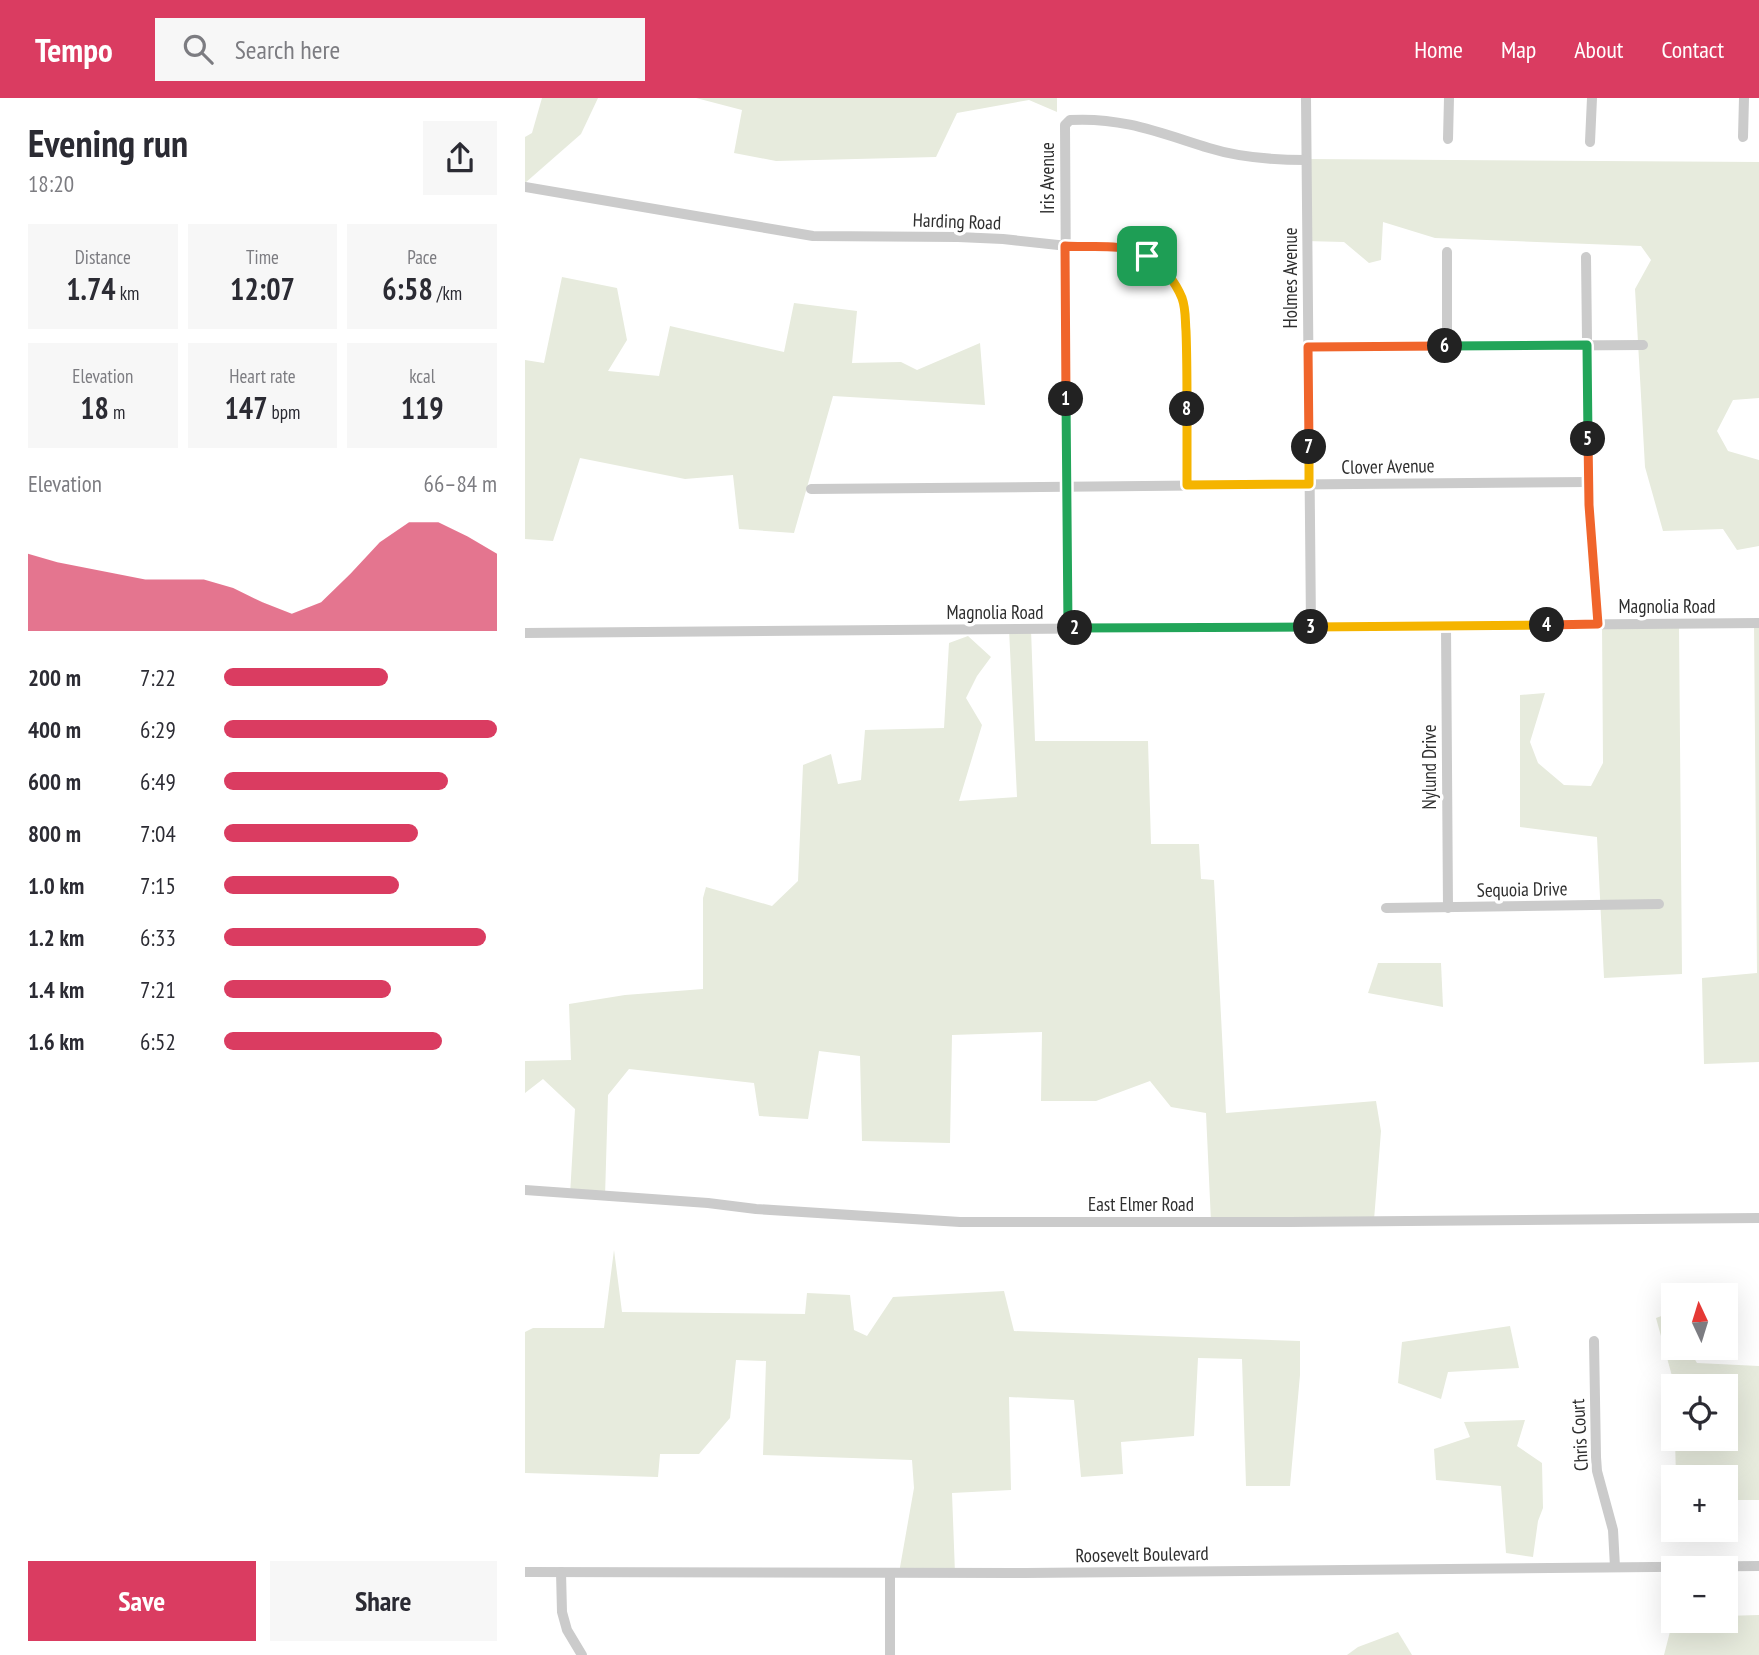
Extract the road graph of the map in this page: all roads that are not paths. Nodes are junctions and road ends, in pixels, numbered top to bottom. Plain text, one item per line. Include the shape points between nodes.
1 (1306, 98) edge
2 (1449, 98) edge
3 (1592, 98) edge
4 (1744, 98) edge
5 (1743, 137) dead end
6 (1448, 139) dead end
7 (1590, 142) dead end
8 (1306, 160) junction
9 (525, 187) edge
10 (1065, 246) junction
11 (1447, 252) dead end
12 (1586, 257) dead end
13 (1587, 345) junction
14 (1643, 345) dead end
15 (1447, 346) junction
16 (1308, 347) junction
17 (1588, 482) junction
18 (1309, 484) junction
19 (1187, 485) junction
20 (1067, 486) junction
21 (811, 489) dead end
22 (1759, 623) edge
23 (1598, 624) junction
24 (1446, 625) junction
25 (1311, 627) junction
26 (1068, 628) junction
27 (525, 633) edge
28 (1659, 905) dead end
29 (1386, 908) dead end
30 (1448, 908) junction
31 (525, 1190) edge
32 (1759, 1218) edge
33 (1594, 1341) dead end
34 (1759, 1566) edge
35 (1615, 1567) junction
36 (525, 1572) edge
37 (561, 1572) junction
38 (890, 1574) junction
39 (582, 1655) edge
40 (890, 1655) edge

1 - 8 street, Holmes Avenue
2 - 6 street
3 - 7 street
4 - 5 street
8 - 10 street, Iris Avenue via 1247,157 1116,121 1070,120 1065,125
8 - 16 street, Holmes Avenue
9 - 10 street, Harding Road via 813,236 958,237
10 - 19 street, Harding Road via 1106,245 1147,256 1172,280 1181,296 1187,344
10 - 20 street, Iris Avenue
11 - 15 street
12 - 13 street
13 - 14 street
13 - 15 street
13 - 17 street
15 - 16 street
16 - 18 street, Holmes Avenue
17 - 18 street, Clover Avenue
17 - 23 street
18 - 19 street, Clover Avenue
18 - 25 street, Holmes Avenue
19 - 20 street, Clover Avenue
20 - 21 street, Clover Avenue
20 - 26 street, Iris Avenue
22 - 23 street, Magnolia Road
23 - 24 street, Magnolia Road
24 - 25 street, Magnolia Road
24 - 30 street, Nylund Drive
25 - 26 street, Magnolia Road
26 - 27 street, Magnolia Road
28 - 30 street, Sequoia Drive
29 - 30 street, Sequoia Drive
31 - 32 street, East Elmer Road via 960,1222
33 - 35 street, Chris Court via 1597,1471 1613,1530
34 - 35 street, Roosevelt Boulevard
35 - 38 street, Roosevelt Boulevard
36 - 37 street, Roosevelt Boulevard
37 - 38 street, Roosevelt Boulevard
37 - 39 street via 564,1621
38 - 40 street

